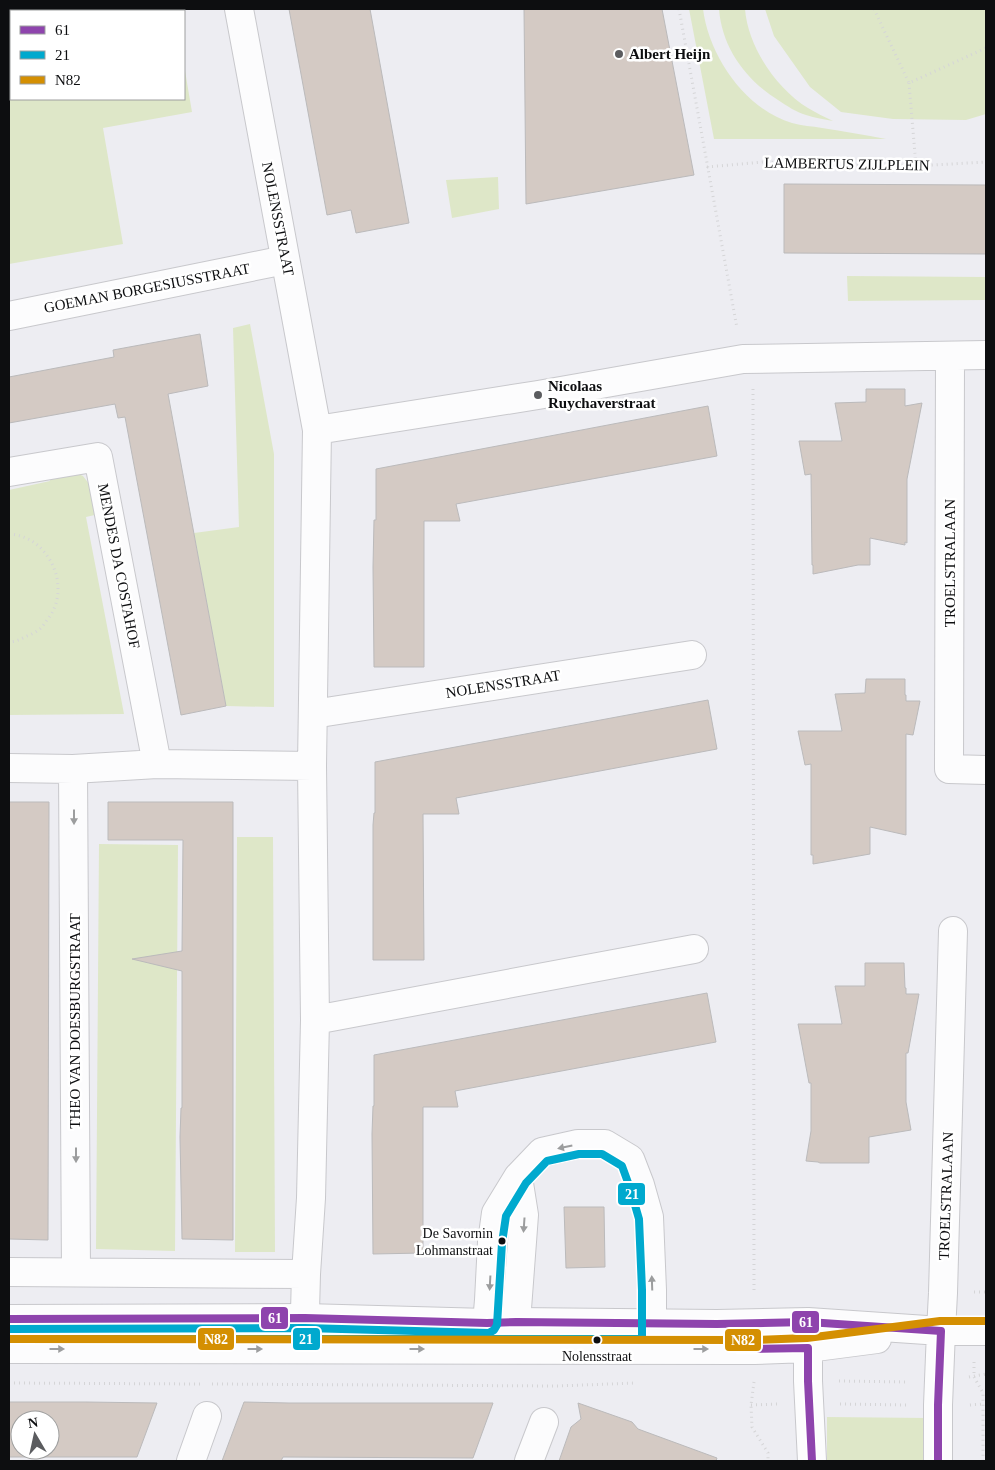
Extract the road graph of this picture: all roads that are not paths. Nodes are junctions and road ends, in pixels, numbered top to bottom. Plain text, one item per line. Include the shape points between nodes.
1 (239, 9) edge
2 (285, 260) junction
3 (9, 316) edge
4 (950, 356) junction
5 (986, 356) edge
6 (318, 430) junction
7 (9, 472) edge
8 (692, 655) dead end
9 (313, 714) junction
10 (157, 764) junction
11 (312, 766) junction
12 (9, 768) edge
13 (73, 769) junction
14 (986, 770) edge
15 (953, 931) dead end
16 (694, 949) dead end
17 (316, 1020) junction
18 (518, 1176) junction
19 (9, 1272) edge
20 (76, 1272) junction
21 (306, 1274) junction
22 (305, 1318) junction
23 (9, 1319) edge
24 (516, 1322) junction
25 (653, 1323) junction
26 (941, 1331) junction
27 (980, 1331) edge
28 (808, 1335) junction
29 (486, 1336) junction
30 (9, 1349) edge
31 (304, 1349) junction
32 (516, 1350) junction
33 (652, 1350) junction
34 (207, 1416) dead end
35 (544, 1422) dead end
36 (190, 1461) edge
37 (529, 1461) edge
38 (812, 1461) edge
39 (938, 1461) edge

1 - 2 street, NOLENSSTRAAT
2 - 3 street, GOEMAN BORGESIUSSTRAAT
2 - 6 street, NOLENSSTRAAT
4 - 5 street
4 - 6 street via 742,359
4 - 14 street, TROELSTRALAAN via 950,769
6 - 9 street, NOLENSSTRAAT
7 - 10 street, MENDES DA COSTAHOF via 98,457
8 - 9 street, NOLENSSTRAAT
9 - 11 street, NOLENSSTRAAT
10 - 11 street
10 - 13 street
11 - 17 street, NOLENSSTRAAT
12 - 13 street
13 -> 20 street, THEO VAN DOESBURGSTRAAT
15 - 26 street, TROELSTRALAAN
16 - 17 street
17 - 21 street, NOLENSSTRAAT
18 -> 24 street via 524,1215
25 -> 18 street via 649,1216 630,1159 605,1144 578,1144 542,1152
18 -> 29 street via 496,1213
19 - 20 street
20 - 21 street
21 - 22 street, NOLENSSTRAAT
22 - 23 street
22 - 29 street
22 - 31 street, NOLENSSTRAAT
24 - 25 street
24 - 29 street
24 - 32 street
25 - 28 street via 754,1324
25 - 33 street
26 - 27 street
26 - 28 street
26 - 39 street, TROELSTRALAAN
33 -> 28 street via 754,1350
28 - 38 street
31 -> 29 street
29 - 32 street
30 -> 31 street
32 - 33 street
34 - 36 street
35 - 37 street

